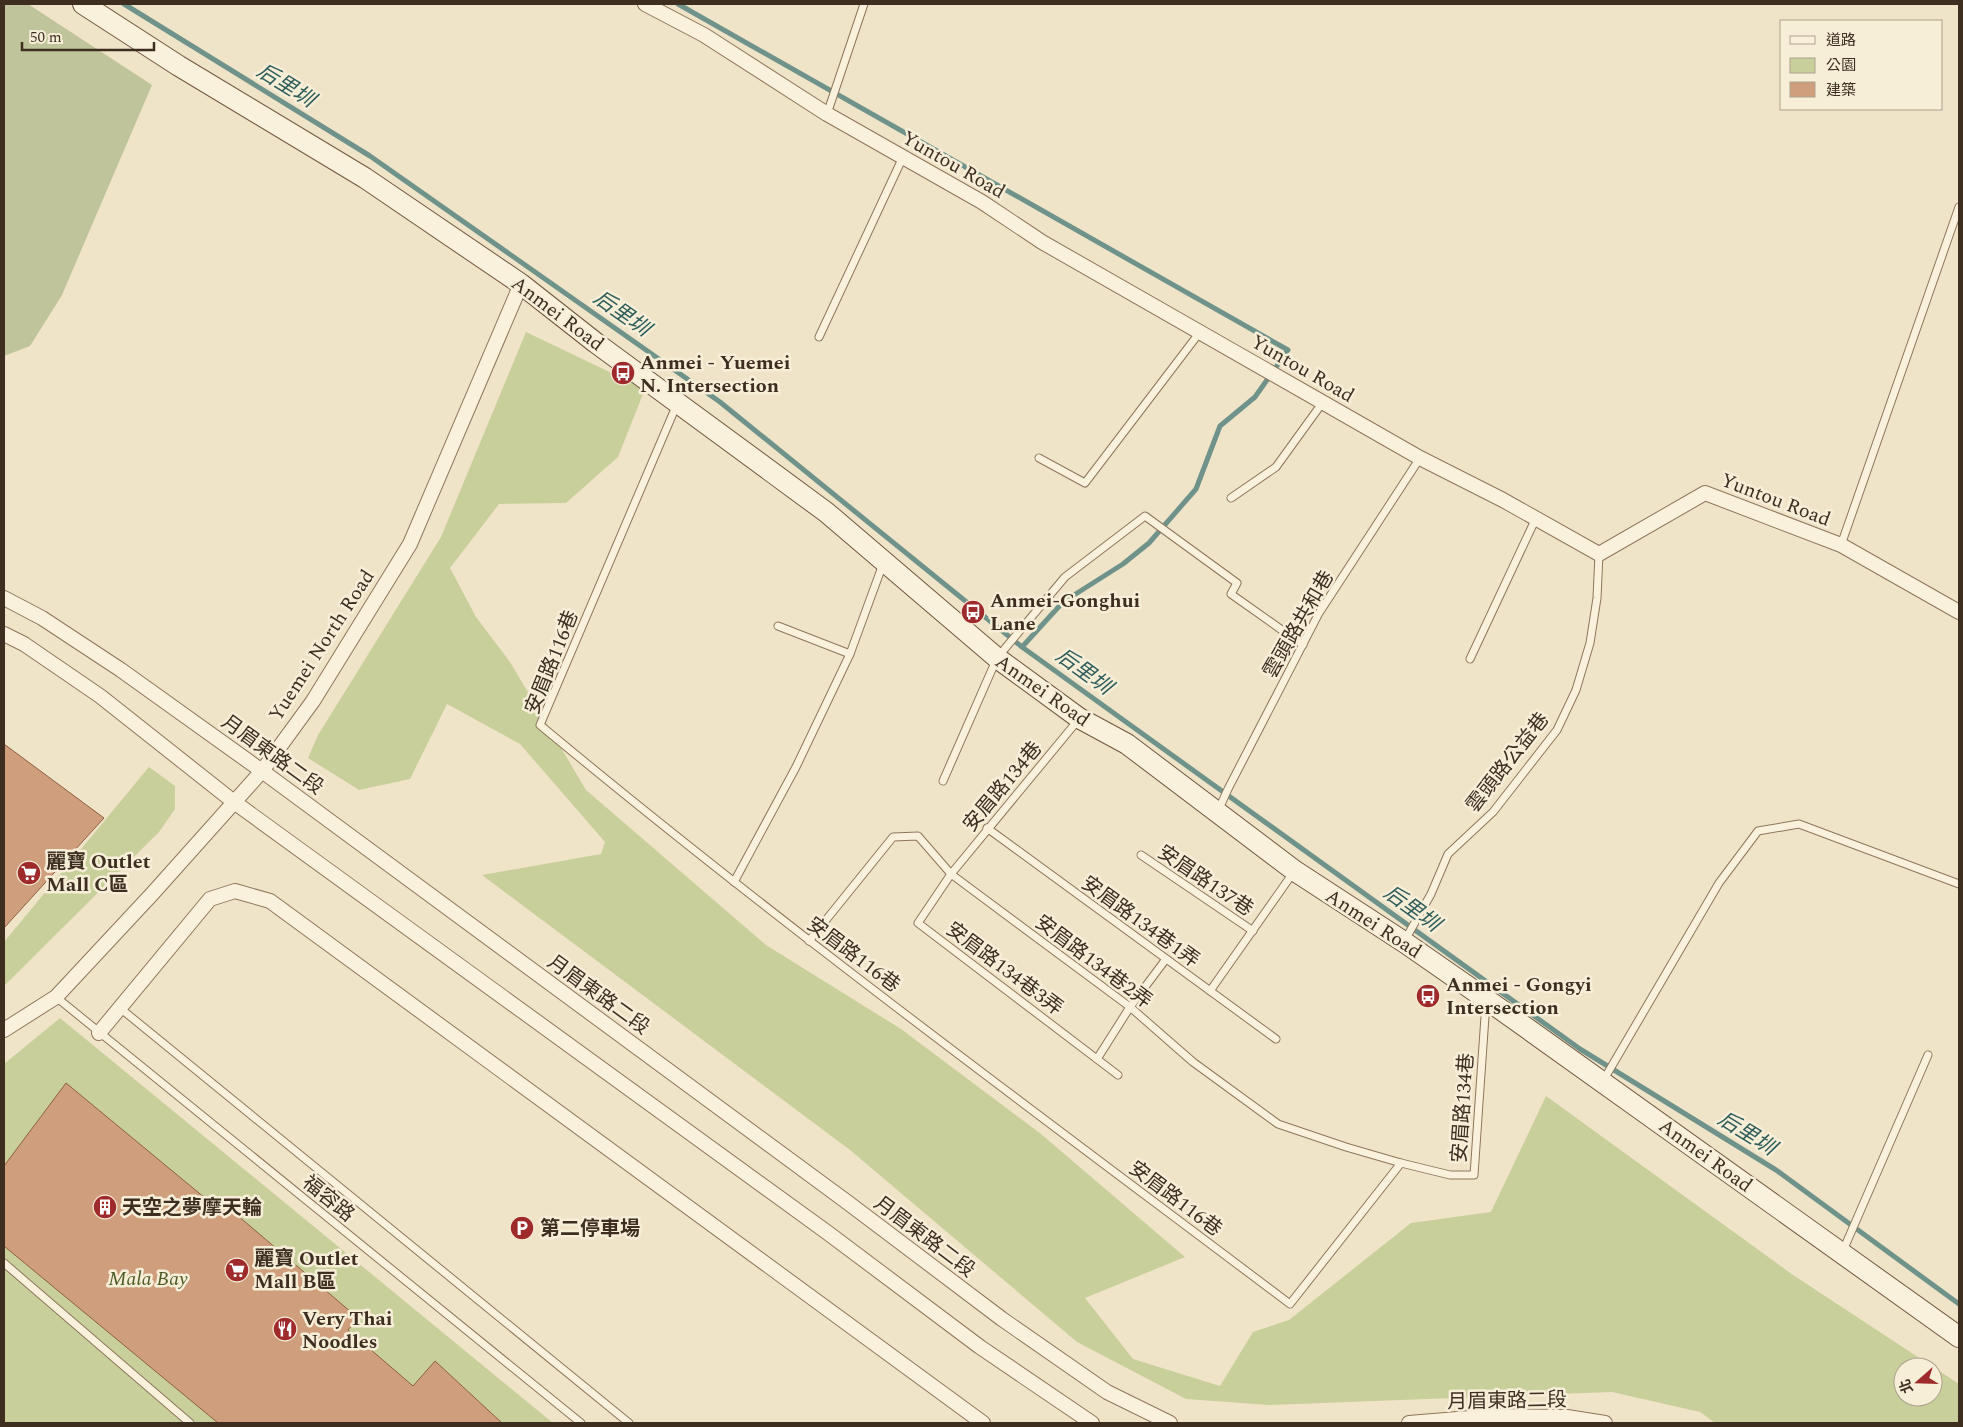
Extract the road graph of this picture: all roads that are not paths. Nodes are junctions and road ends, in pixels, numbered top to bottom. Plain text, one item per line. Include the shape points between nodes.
1 (83, 4) edge
2 (645, 4) edge
3 (864, 4) edge
4 (827, 114) junction
5 (903, 157) junction
6 (1959, 207) edge
7 (521, 284) junction
8 (1200, 332) junction
9 (819, 337) dead end
10 (678, 402) junction
11 (1323, 402) junction
12 (1038, 458) dead end
13 (1420, 458) junction
14 (1231, 498) dead end
15 (1536, 518) junction
16 (1842, 545) junction
17 (1599, 554) junction
18 (884, 562) junction
19 (4, 598) edge
20 (1959, 612) edge
21 (778, 626) dead end
22 (4, 634) edge
23 (1303, 645) junction
24 (850, 654) junction
25 (997, 658) junction
26 (1470, 658) dead end
27 (1080, 718) junction
28 (262, 771) junction
29 (943, 781) dead end
30 (234, 802) junction
31 (1217, 814) junction
32 (987, 828) junction
33 (1140, 856) dead end
34 (1294, 871) junction
35 (951, 874) junction
36 (734, 882) junction
37 (1959, 884) edge
38 (1253, 931) junction
39 (810, 941) junction
40 (1404, 942) junction
41 (1166, 959) junction
42 (1210, 991) junction
43 (56, 997) junction
44 (1486, 999) junction
45 (1130, 1007) junction
46 (120, 1008) junction
47 (4, 1030) edge
48 (99, 1033) junction
49 (1276, 1039) dead end
50 (1928, 1055) dead end
51 (1097, 1060) junction
52 (1118, 1075) dead end
53 (1602, 1082) junction
54 (1401, 1163) junction
55 (1842, 1253) junction
56 (4, 1263) edge
57 (1959, 1337) edge
58 (190, 1423) edge
59 (581, 1423) edge
60 (629, 1423) edge
61 (983, 1423) edge
62 (1092, 1423) edge
63 (1170, 1423) edge
64 (1409, 1423) edge
65 (1605, 1423) edge

1 - 7 street, Anmei Road via 179,66 366,178
2 - 4 street, Yuntou Road via 704,34
3 - 4 lane
4 - 5 street, Yuntou Road
5 - 8 street, Yuntou Road via 982,202 1042,242
5 - 9 lane
6 - 16 lane
7 - 10 street, Anmei Road
7 - 28 street, Yuemei North Road via 410,544 313,701
8 - 11 street, Yuntou Road
8 - 12 lane via 1085,483
10 - 18 street, Anmei Road via 826,512
10 - 36 lane, 安眉路116巷 via 540,725
11 - 13 street, Yuntou Road
11 - 14 lane via 1276,468
13 - 15 street, Yuntou Road
13 - 23 lane, 雲頭路共和巷 via 1319,613
15 - 17 street, Yuntou Road
15 - 26 lane
16 - 17 street, Yuntou Road via 1705,494
16 - 20 street, Yuntou Road
17 - 40 lane, 雲頭路公益巷 via 1590,643 1576,690 1557,730 1492,812 1448,854 1431,894
18 - 24 lane
18 - 25 street, Anmei Road
19 - 28 street, 月眉東路二段 via 42,618 122,670
21 - 24 lane
22 - 30 street via 100,696
23 - 25 lane via 1231,594 1237,582 1145,516 1065,577
23 - 31 lane, 雲頭路共和巷
24 - 36 lane via 796,767
25 - 27 street, Anmei Road
25 - 29 lane
27 - 31 street, Anmei Road via 1127,744
27 - 32 lane, 安眉路134巷
28 - 30 street, Yuemei North Road
28 - 63 street, 月眉東路二段 via 1002,1319 1107,1392
30 - 43 street, Yuemei North Road
30 - 62 street via 980,1347
31 - 34 street, Anmei Road
32 - 35 lane, 安眉路134巷
32 - 41 lane, 安眉路134巷1弄
33 - 38 lane, 安眉路137巷
34 - 38 lane, 安眉路137巷
34 - 40 street, Anmei Road
35 - 39 lane, 安眉路134巷2弄 via 918,836 893,837
35 - 45 lane, 安眉路134巷2弄
35 - 51 lane, 安眉路134巷3弄 via 918,923
36 - 39 lane, 安眉路116巷
37 - 53 lane via 1799,824 1758,832 1719,883
38 - 42 lane, 安眉路137巷
39 - 54 lane, 安眉路116巷 via 1290,1304
40 - 44 street, Anmei Road
41 - 42 lane, 安眉路134巷1弄
41 - 45 lane
42 - 49 lane, 安眉路134巷1弄
43 - 47 street, Yuemei North Road
43 - 48 lane, 福容路
44 - 53 street, Anmei Road
44 - 54 lane, 安眉路134巷 via 1474,1176 1450,1175
45 - 51 lane
45 - 54 lane, 安眉路134巷2弄 via 1194,1062 1278,1124
46 - 48 street
46 - 60 lane
46 - 61 street via 210,899 235,891 270,901
48 - 59 lane, 福容路
50 - 55 lane
51 - 52 lane, 安眉路134巷3弄
53 - 55 street, Anmei Road
55 - 57 street, Anmei Road
56 - 58 lane
64 - 65 street, 月眉東路二段 via 1503,1416 1567,1416

